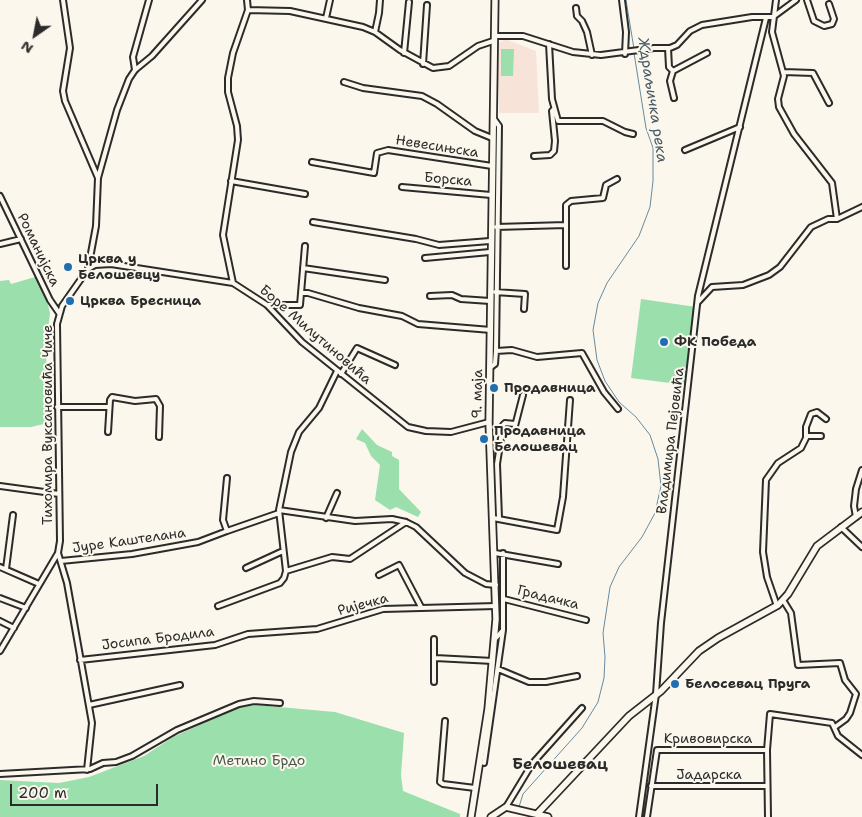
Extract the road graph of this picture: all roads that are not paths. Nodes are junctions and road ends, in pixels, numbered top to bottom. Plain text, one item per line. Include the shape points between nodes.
1 (63, 0) edge
2 (149, 0) edge
3 (202, 0) edge
4 (247, 0) edge
5 (330, 0) edge
6 (380, 0) edge
7 (494, 0) edge
8 (622, 0) edge
9 (776, 0) edge
10 (796, 0) edge
11 (807, 0) edge
12 (409, 2) dead end
13 (829, 4) dead end
14 (428, 5) dead end
15 (576, 8) dead end
16 (248, 10) junction
17 (773, 17) junction
18 (326, 18) junction
19 (766, 18) junction
20 (374, 32) junction
21 (494, 39) junction
22 (549, 44) junction
23 (668, 48) junction
24 (404, 53) junction
25 (707, 53) dead end
26 (592, 54) junction
27 (625, 54) junction
28 (423, 64) junction
29 (135, 70) junction
30 (672, 71) junction
31 (784, 72) junction
32 (344, 82) dead end
33 (674, 98) dead end
34 (829, 103) dead end
35 (554, 109) junction
36 (493, 117) junction
37 (740, 127) junction
38 (634, 134) dead end
39 (492, 138) junction
40 (685, 150) dead end
41 (534, 156) dead end
42 (312, 162) dead end
43 (492, 166) junction
44 (98, 178) junction
45 (617, 179) dead end
46 (231, 181) junction
47 (402, 187) dead end
48 (305, 194) dead end
49 (492, 195) junction
50 (0, 196) edge
51 (862, 207) edge
52 (837, 219) junction
53 (313, 222) dead end
54 (566, 225) junction
55 (494, 227) junction
56 (21, 239) junction
57 (490, 241) junction
58 (0, 244) edge
59 (305, 246) dead end
60 (490, 252) junction
61 (425, 258) dead end
62 (566, 266) dead end
63 (303, 268) junction
64 (88, 269) junction
65 (385, 280) dead end
66 (233, 283) junction
67 (494, 292) junction
68 (302, 293) junction
69 (430, 296) dead end
70 (490, 301) junction
71 (698, 302) junction
72 (267, 306) junction
73 (524, 308) dead end
74 (59, 313) junction
75 (491, 330) junction
76 (496, 351) junction
77 (395, 365) dead end
78 (491, 367) junction
79 (339, 372) junction
80 (523, 395) dead end
81 (570, 400) dead end
82 (57, 406) junction
83 (110, 407) junction
84 (618, 409) dead end
85 (826, 419) dead end
86 (489, 422) junction
87 (515, 424) junction
88 (514, 430) dead end
89 (108, 432) dead end
90 (821, 436) dead end
91 (159, 437) dead end
92 (806, 437) junction
93 (862, 470) edge
94 (227, 478) dead end
95 (0, 486) edge
96 (337, 492) dead end
97 (59, 494) junction
98 (279, 512) junction
99 (862, 512) edge
100 (13, 515) dead end
101 (856, 517) junction
102 (326, 518) junction
103 (496, 518) junction
104 (406, 522) junction
105 (841, 527) junction
106 (227, 531) junction
107 (862, 547) edge
108 (283, 551) junction
109 (58, 552) junction
110 (495, 552) junction
111 (503, 554) junction
112 (61, 561) junction
113 (558, 564) dead end
114 (0, 567) edge
115 (246, 568) dead end
116 (6, 569) junction
117 (286, 571) junction
118 (379, 575) dead end
119 (39, 584) junction
120 (496, 585) junction
121 (0, 598) edge
122 (504, 599) junction
123 (783, 600) junction
124 (218, 606) dead end
125 (496, 606) junction
126 (777, 606) junction
127 (421, 607) junction
128 (26, 608) junction
129 (586, 620) dead end
130 (0, 621) edge
131 (14, 628) junction
132 (503, 630) junction
133 (238, 638) joint
134 (496, 638) junction
135 (434, 639) dead end
136 (0, 652) edge
137 (434, 658) junction
138 (80, 660) junction
139 (493, 661) junction
140 (498, 669) junction
141 (578, 676) dead end
142 (434, 682) dead end
143 (180, 685) dead end
144 (656, 694) junction
145 (280, 703) dead end
146 (89, 705) junction
147 (582, 708) dead end
148 (445, 721) dead end
149 (835, 727) junction
150 (485, 738) junction
151 (767, 750) junction
152 (862, 755) edge
153 (484, 762) dead end
154 (87, 770) junction
155 (0, 774) edge
156 (651, 786) junction
157 (767, 786) junction
158 (475, 788) junction
159 (548, 804) junction
160 (506, 807) junction
161 (528, 813) edge
162 (538, 813) junction
163 (471, 817) edge
164 (491, 817) edge
165 (549, 817) edge
166 (639, 817) edge
167 (647, 817) edge
168 (768, 817) edge

1 - 44 street via 70,48 64,98
2 - 29 street via 133,56
3 - 29 street, Тихомира Вуксановића Чиче via 152,56
4 - 16 street
5 - 18 street
6 - 20 street
7 - 21 main road, 9. маја
8 - 27 street
9 - 17 street
10 - 17 street
11 - 13 street via 814,21 824,26 832,24 834,19
12 - 24 street
14 - 28 street
15 - 26 street
16 - 18 street via 283,10
16 - 46 street via 228,78 228,92 237,126 237,150
17 - 19 street
17 - 31 street via 772,32
18 - 20 street
19 - 23 street via 752,16 702,25 690,30 675,46
19 - 37 street, Владимира Пејовића
20 - 24 street
21 - 22 street via 518,36
21 - 28 street via 449,66 436,69
21 - 36 main road, 9. маја
22 - 26 street
22 - 35 street
23 - 27 street
23 - 30 street
24 - 28 street
25 - 30 street
26 - 27 street
29 - 44 street, Тихомира Вуксановића Чиче via 117,110
30 - 33 street via 670,81
31 - 34 street via 813,74
31 - 52 street via 779,107 794,134 832,183
32 - 39 street via 363,88 422,96 475,131
35 - 38 street via 559,122 603,121
35 - 41 street via 554,151 550,155
36 - 39 main road, 9. маја
36 - 55 street via 498,126
37 - 40 street
37 - 71 street, Владимира Пејовића
39 - 43 main road, 9. маја
42 - 43 street, Невесињска via 374,172 378,152 410,153
43 - 49 main road, 9. маја
44 - 64 street, Тихомира Вуксановића Чиче via 96,226
45 - 54 street via 606,185 603,198 568,202
46 - 48 street
46 - 66 street via 223,235
47 - 49 street, Борска
49 - 55 main road, 9. маја
50 - 56 street, Романијска
51 - 52 street
52 - 71 street via 828,218 807,230 780,267 769,275 743,285 712,287
53 - 57 street via 439,245
54 - 55 street
54 - 62 street
55 - 57 main road, 9. маја
55 - 67 street
56 - 58 street
56 - 74 street, Романијска
57 - 60 main road, 9. маја
59 - 63 street
60 - 61 street
60 - 67 main road, 9. маја
63 - 65 street
63 - 68 street
64 - 66 street, Боре Милутиновића via 111,264
64 - 74 street, Тихомира Вуксановића Чиче
66 - 72 street, Боре Милутиновића
67 - 70 main road, 9. маја
67 - 73 street via 525,294
67 - 76 street
68 - 72 street via 301,303 295,306
68 - 75 street via 402,316 418,324
69 - 70 street
70 - 75 main road, 9. маја
71 - 144 street, Владимира Пејовића via 661,622
72 - 79 street, Боре Милутиновића via 294,336
74 - 82 street, Тихомира Вуксановића Чиче
75 - 78 main road, 9. маја
76 - 78 street via 495,364
76 - 84 street via 512,350 537,356 582,353 604,392
77 - 79 street via 357,348
78 - 86 main road, 9. маја
79 - 86 street, Боре Милутиновића via 411,429 451,432
79 - 98 street via 319,408 296,436
80 - 87 street
81 - 103 street via 563,497 557,530
82 - 83 street
82 - 97 street, Тихомира Вуксановића Чиче
83 - 89 street
83 - 91 street via 110,400 114,397 158,399
85 - 92 street via 817,412 811,414
86 - 103 main road, 9. маја
87 - 88 street
87 - 103 street via 503,425 497,464
90 - 92 street
92 - 126 street via 801,448 778,463 765,485 763,552
93 - 101 street via 856,489
94 - 106 street via 223,520
95 - 97 street
96 - 102 street
97 - 109 street, Тихомира Вуксановића Чиче
98 - 102 street
98 - 106 street, Јуре Каштелана
98 - 108 street
99 - 101 main road
100 - 116 street
101 - 105 main road
102 - 104 street
103 - 110 main road, 9. маја
104 - 117 street via 350,559 332,557
104 - 120 street via 465,573 486,584
105 - 107 street
105 - 123 main road via 816,546
106 - 112 street, Јуре Каштелана via 198,542 132,554
108 - 115 street
108 - 117 street
109 - 112 street, Тихомира Вуксановића Чиче
109 - 119 street
110 - 111 street
110 - 120 main road, 9. маја
111 - 113 street
111 - 122 street
112 - 138 street, Тихомира Вуксановића Чиче
114 - 116 street
116 - 119 street
117 - 124 street via 280,583
118 - 127 street via 399,565
119 - 128 street
120 - 125 main road, 9. маја
121 - 128 street
122 - 129 street, Градачка
122 - 132 street
123 - 126 main road
123 - 149 street via 791,613 798,664 840,663 845,680 856,694 846,719
125 - 127 street, Ријечка
125 - 134 main road, 9. маја
126 - 144 main road via 699,651
127 - 133 street, Ријечка via 383,609 317,629 248,634
128 - 131 street
130 - 131 street
131 - 136 street
132 - 134 street
132 - 140 street
133 - 138 street, Јосипа Бродила via 218,645
134 - 139 main road, 9. маја
135 - 137 street
137 - 139 street
137 - 142 street
138 - 146 street, Тихомира Вуксановића Чиче
139 - 150 main road, 9. маја
140 - 141 street via 529,682
140 - 150 street
143 - 146 street
144 - 159 main road via 629,716
144 - 166 street, Владимира Пејовића
145 - 154 street via 252,701 234,706 173,732 132,756
146 - 154 street, Тихомира Вуксановића Чиче via 92,728
147 - 160 street via 532,764
148 - 158 street via 440,782
149 - 151 street via 832,723 770,714
149 - 152 street via 838,736
150 - 153 street
150 - 158 main road, 9. маја
151 - 156 street, Кривовирска via 657,750
151 - 157 street
154 - 155 street
156 - 157 street, Јадарска
156 - 167 street, Кривовирска
157 - 168 street
158 - 163 main road, 9. маја
159 - 162 main road
159 - 165 main road
160 - 161 main road
160 - 164 main road
161 - 162 main road
162 - 165 main road

